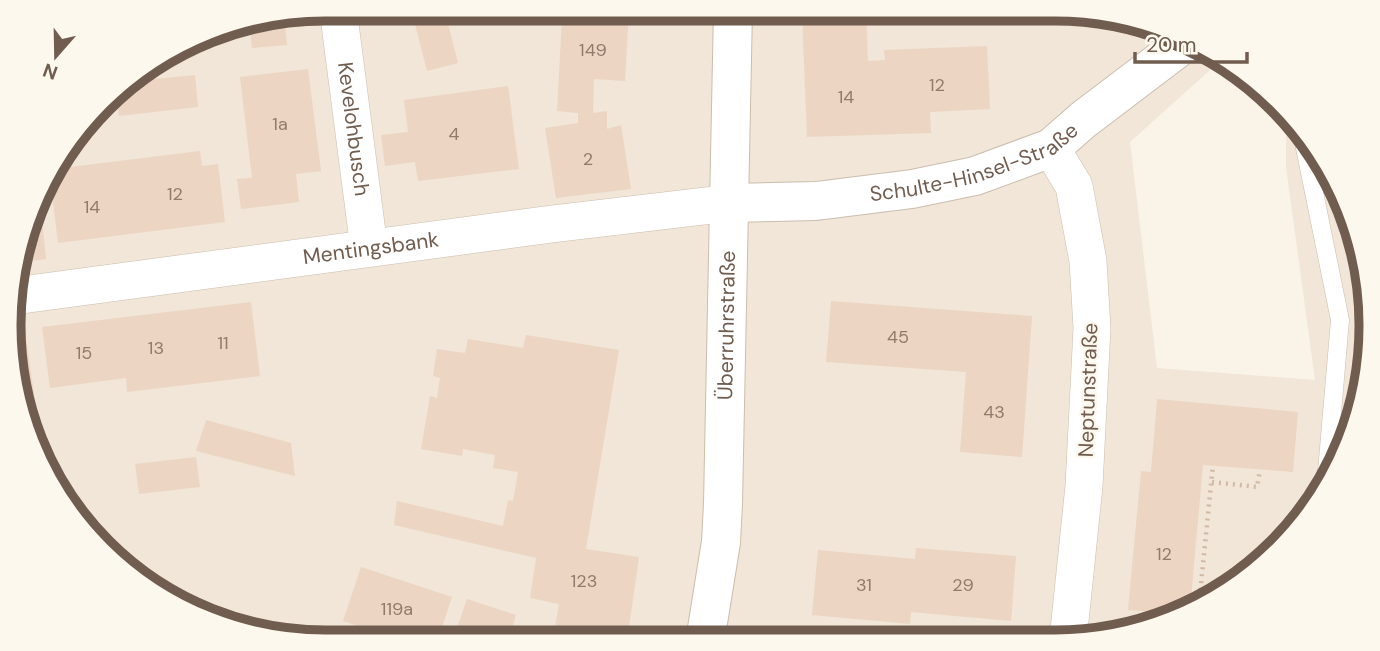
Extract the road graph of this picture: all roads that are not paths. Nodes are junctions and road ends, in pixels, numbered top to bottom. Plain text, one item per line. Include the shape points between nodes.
1 (340, 21) edge
2 (733, 21) edge
3 (1179, 48) edge
4 (1051, 148) junction
5 (1306, 154) edge
6 (730, 203) junction
7 (369, 248) junction
8 (23, 295) edge
9 (1328, 460) edge
10 (1069, 629) edge
11 (707, 630) edge

1 - 7 street, Kevelohbusch
2 - 6 main road, Überruhrstraße
3 - 4 main road, Schulte-Hinsel-Straße
4 - 6 main road, Schulte-Hinsel-Straße via 975,176 912,189 816,201
4 - 10 street, Neptunstraße via 1074,186 1088,261 1092,328 1084,486
5 - 9 lane via 1340,320
6 - 7 street, Mentingsbank
6 - 11 main road, Überruhrstraße via 721,542
7 - 8 street, Mentingsbank

